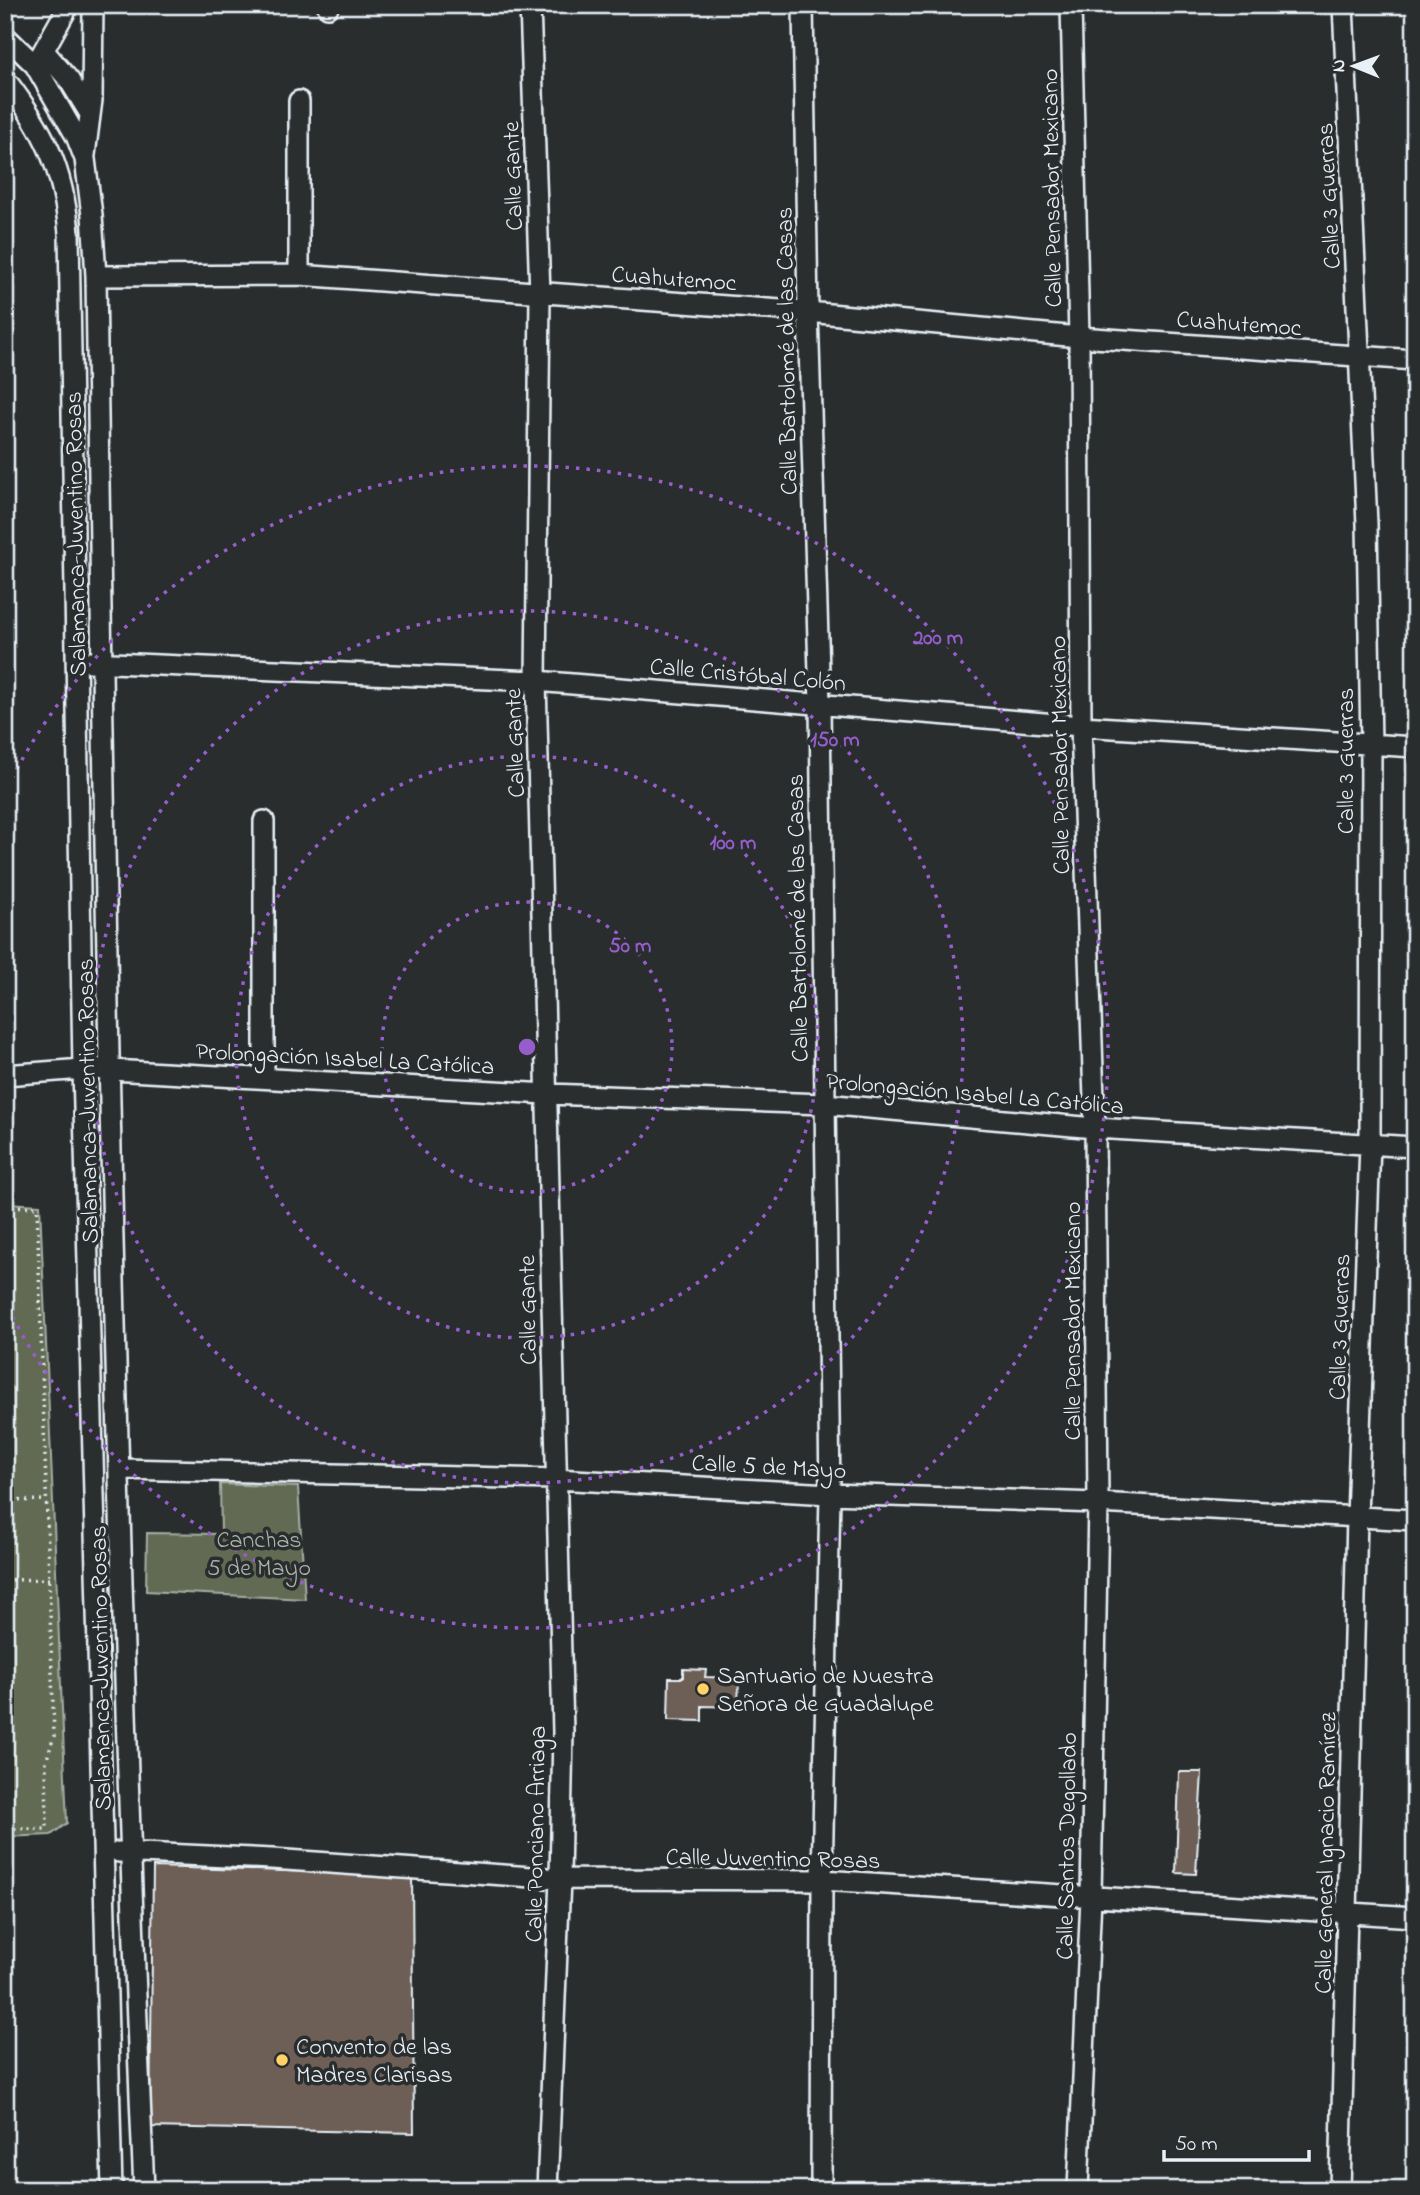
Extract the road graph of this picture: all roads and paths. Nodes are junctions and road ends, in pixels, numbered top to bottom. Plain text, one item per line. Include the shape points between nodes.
1 (69, 5) edge
2 (93, 5) edge
3 (530, 5) edge
4 (803, 5) edge
5 (1071, 5) edge
6 (1343, 5) edge
7 (5, 36) edge
8 (39, 58) junction
9 (5, 79) edge
10 (299, 101) dead end
11 (90, 114) junction
12 (85, 159) junction
13 (299, 275) junction
14 (96, 276) junction
15 (540, 294) junction
16 (808, 312) junction
17 (1079, 337) junction
18 (1360, 356) junction
19 (1415, 360) edge
20 (78, 661) junction
21 (102, 662) junction
22 (536, 681) junction
23 (820, 705) junction
24 (1082, 726) junction
25 (1371, 744) junction
26 (1415, 747) edge
27 (264, 821) dead end
28 (83, 1069) junction
29 (111, 1070) junction
30 (5, 1075) edge
31 (264, 1077) junction
32 (548, 1094) junction
33 (824, 1104) junction
34 (1095, 1128) junction
35 (1370, 1143) junction
36 (1415, 1147) edge
37 (5, 1206) edge
38 (120, 1469) junction
39 (555, 1479) junction
40 (830, 1494) junction
41 (46, 1500) junction
42 (5, 1501) edge
43 (1098, 1503) junction
44 (1357, 1518) junction
45 (1415, 1520) edge
46 (49, 1579) junction
47 (5, 1580) edge
48 (5, 1829) edge
49 (129, 1851) junction
50 (103, 1853) junction
51 (560, 1879) junction
52 (822, 1880) junction
53 (1091, 1897) junction
54 (1348, 1914) junction
55 (1415, 1917) edge
56 (111, 2190) edge
57 (144, 2190) edge
58 (547, 2190) edge
59 (821, 2190) edge
60 (1078, 2190) edge
61 (1340, 2190) edge

1 - 8 street
2 - 11 street
3 - 15 street, Calle Gante
4 - 16 street, Calle Bartolomé de las Casas
5 - 17 street, Calle Pensador Mexicano
6 - 18 street, Calle 3 Guerras
7 - 8 street, Salamanca-Juventino Rosas
8 - 11 street via 69,80
8 - 12 street, Salamanca-Juventino Rosas
9 - 20 street, Salamanca-Juventino Rosas via 30,111 54,157 66,209
10 - 13 street
11 - 12 street
12 - 14 street, Salamanca-Juventino Rosas
13 - 14 street, Cuahutemoc
13 - 15 street, Cuahutemoc
14 - 21 street, Salamanca-Juventino Rosas
15 - 16 street, Cuahutemoc
15 - 22 street, Calle Gante
16 - 17 street, Cuahutemoc
16 - 23 street, Calle Bartolomé de las Casas
17 - 18 street, Cuahutemoc
17 - 24 street, Calle Pensador Mexicano
18 - 19 street, Cuahutemoc
18 - 25 street, Calle 3 Guerras
20 - 21 street, Calle Cristóbal Colón
20 - 28 street, Salamanca-Juventino Rosas
21 - 22 street, Calle Cristóbal Colón
21 - 29 street, Salamanca-Juventino Rosas
22 - 23 street, Calle Cristóbal Colón
22 - 32 street, Calle Gante
23 - 24 street, Calle Cristóbal Colón
23 - 33 street, Calle Bartolomé de las Casas
24 - 25 street, Calle Cristóbal Colón
24 - 34 street, Calle Pensador Mexicano
25 - 26 street, Calle Cristóbal Colón
25 - 35 street, Calle 3 Guerras
27 - 31 street
28 - 29 street, Prolongación Isabel La Católica
28 - 30 street
28 - 50 street, Salamanca-Juventino Rosas
29 - 31 street, Prolongación Isabel La Católica
29 - 38 street, Salamanca-Juventino Rosas
31 - 32 street, Prolongación Isabel La Católica
32 - 33 street, Prolongación Isabel La Católica
32 - 39 street, Calle Gante
33 - 34 street, Prolongación Isabel La Católica
33 - 40 street, Calle Bartolomé de las Casas
34 - 35 street, Prolongación Isabel La Católica
34 - 43 street, Calle Pensador Mexicano
35 - 36 street, Prolongación Isabel La Católica
35 - 44 street, Calle 3 Guerras
37 - 41 path via 37,1207
38 - 39 street, Calle 5 de Mayo
38 - 49 street, Salamanca-Juventino Rosas
39 - 40 street, Calle 5 de Mayo
39 - 51 street, Calle Ponciano Arriaga via 563,1732
40 - 43 street, Calle 5 de Mayo
40 - 52 street, Calle Bartolomé de las Casas
41 - 42 path
41 - 46 path
43 - 44 street, Calle 5 de Mayo
43 - 53 street, Calle Santos Degollado
44 - 45 street, Calle 5 de Mayo
44 - 54 street, Calle General Ignacio Ramírez
46 - 47 path
46 - 48 path via 54,1736 46,1762 47,1829
49 - 50 street, Calle Juventino Rosas
49 - 51 street, Calle Juventino Rosas
49 - 57 street, Salamanca-Juventino Rosas
50 - 56 street, Salamanca-Juventino Rosas
51 - 52 street, Calle Juventino Rosas
51 - 58 street, Calle Ponciano Arriaga
52 - 53 street, Calle Juventino Rosas
52 - 59 street, Calle Bartolomé de las Casas
53 - 54 street, Calle Juventino Rosas
53 - 60 street, Calle Santos Degollado
54 - 55 street, Calle Juventino Rosas
54 - 61 street, Calle General Ignacio Ramírez

